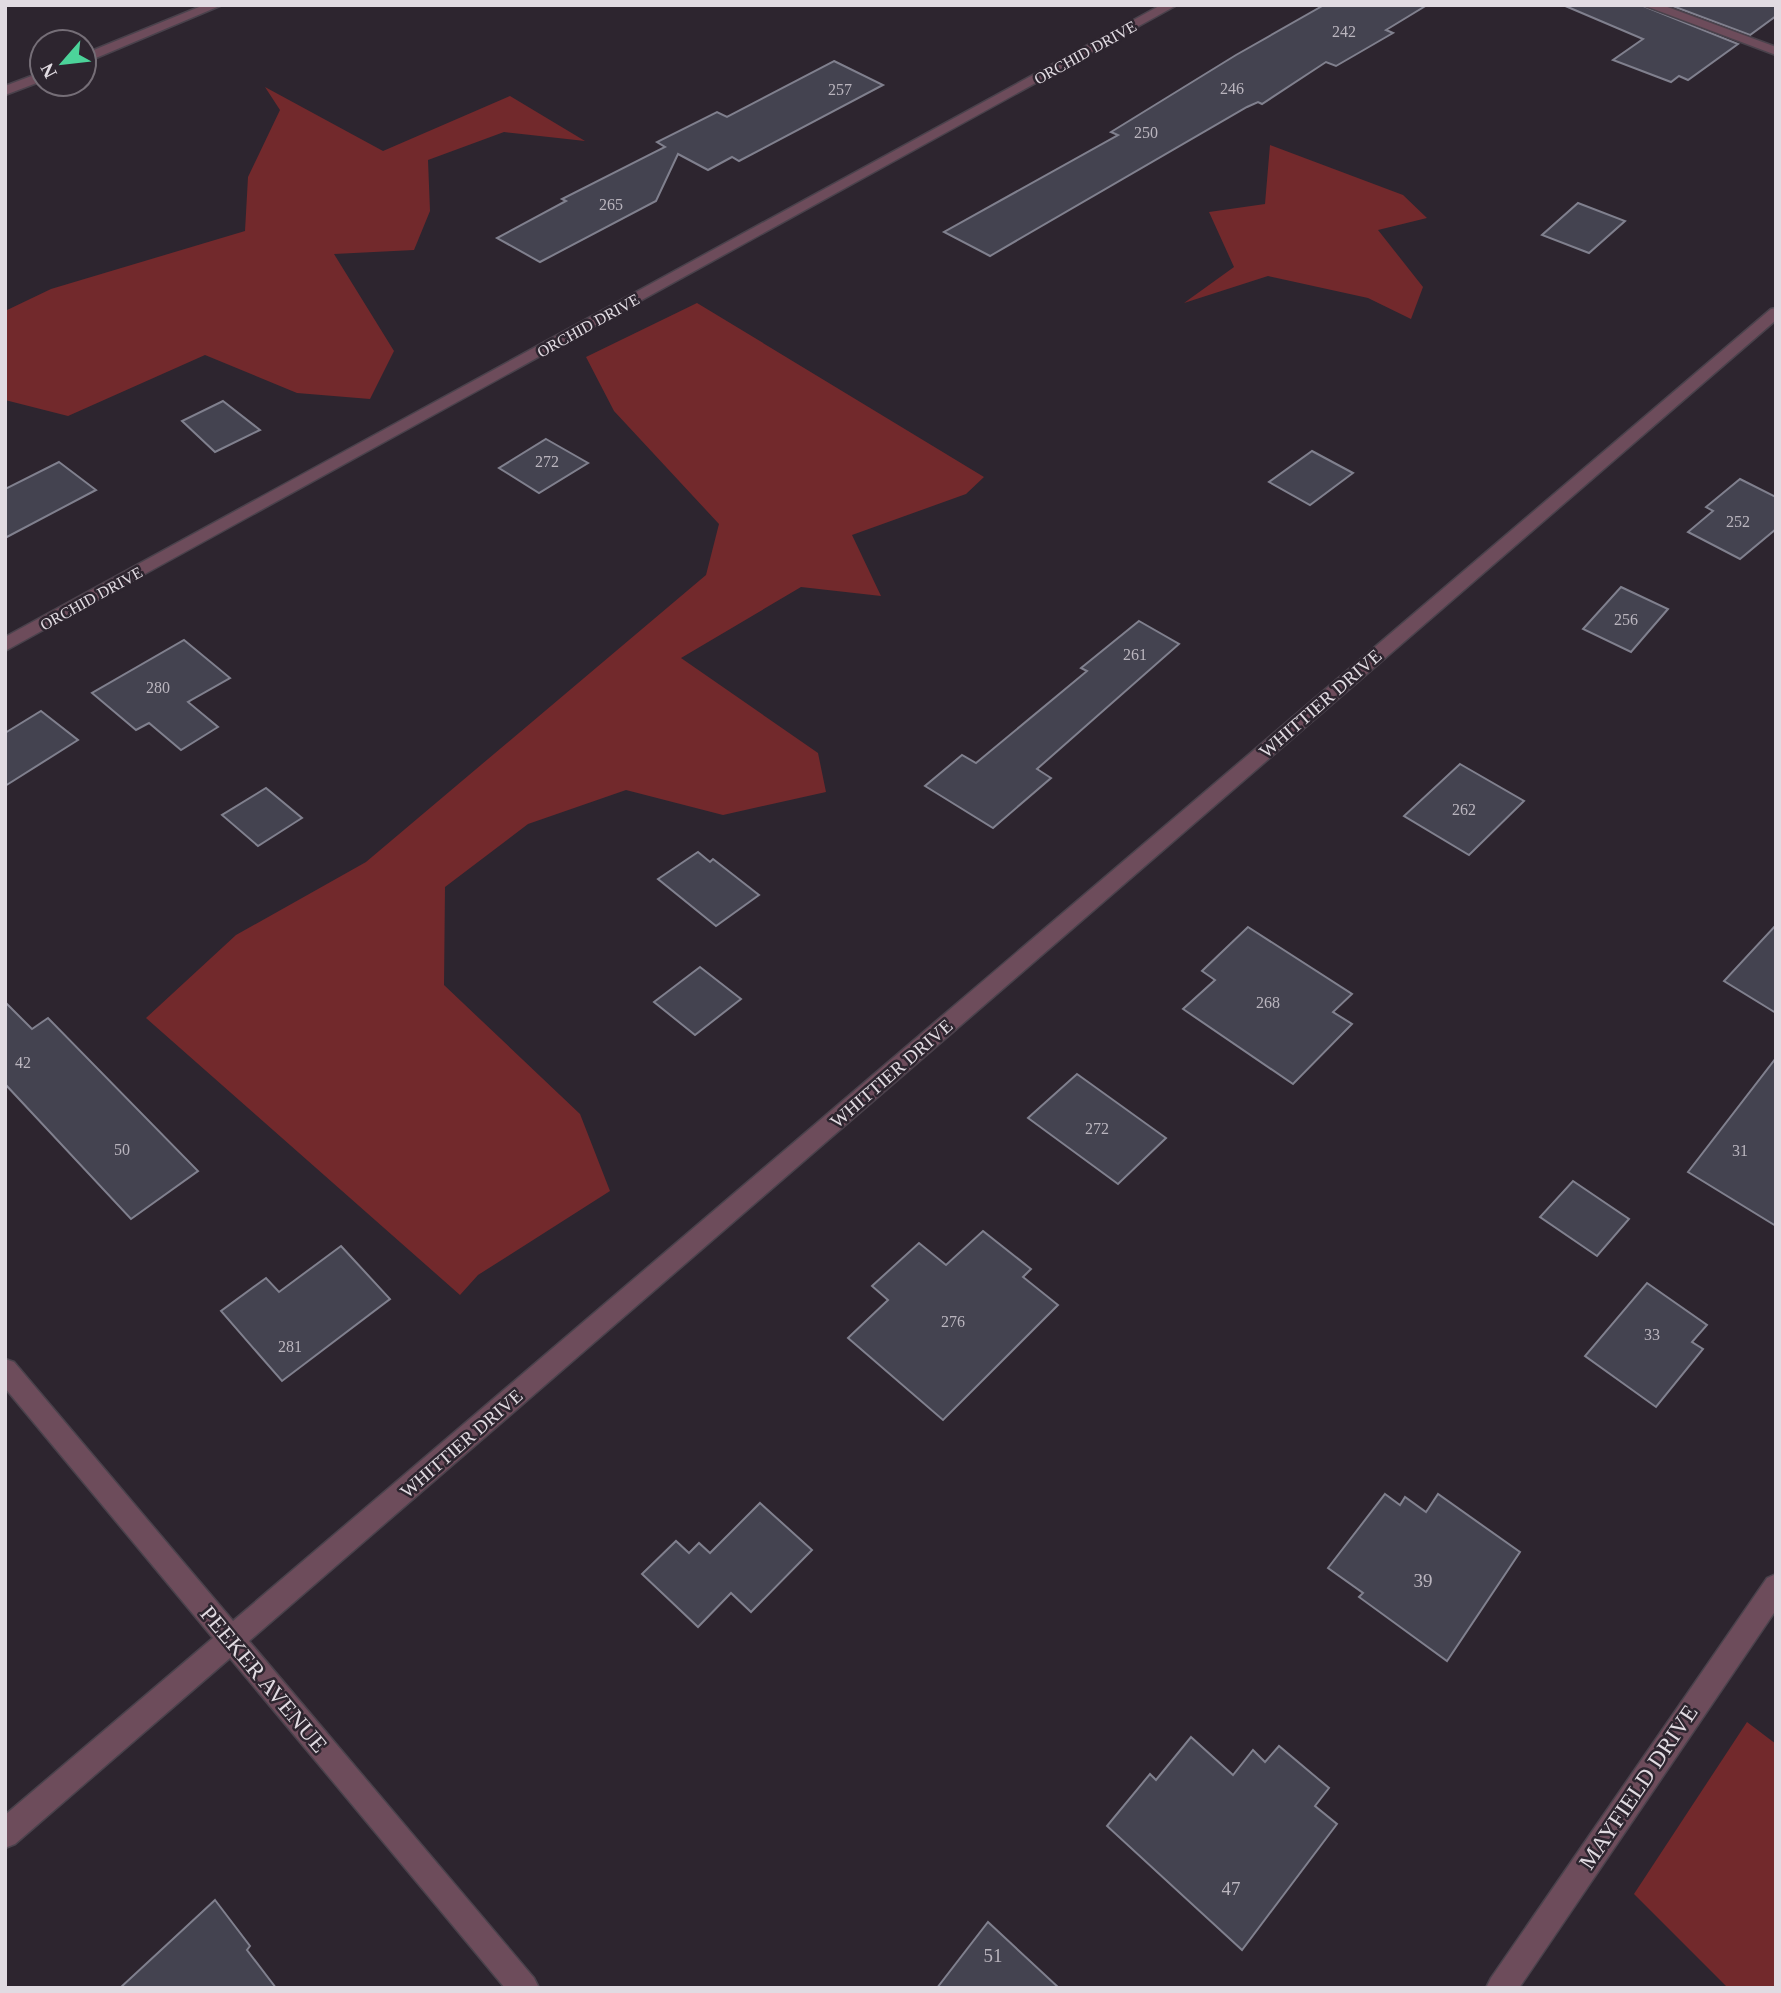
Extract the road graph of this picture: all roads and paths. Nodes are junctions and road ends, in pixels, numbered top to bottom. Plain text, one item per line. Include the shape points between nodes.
1 (216, 5) edge
2 (1171, 5) edge
3 (1648, 5) edge
4 (1776, 51) edge
5 (98, 53) edge
6 (28, 82) edge
7 (5, 92) edge
8 (1776, 312) edge
9 (5, 645) edge
10 (5, 1370) edge
11 (1776, 1587) edge
12 (231, 1640) junction
13 (5, 1834) edge
14 (524, 1988) edge
15 (1501, 1988) edge

1 - 5 street
2 - 9 street, ORCHID DRIVE
3 - 4 street
6 - 7 street
8 - 12 street, WHITTIER DRIVE
10 - 12 street, PEEKER AVENUE
11 - 15 street, MAYFIELD DRIVE
12 - 13 street, WHITTIER DRIVE
12 - 14 street, PEEKER AVENUE

